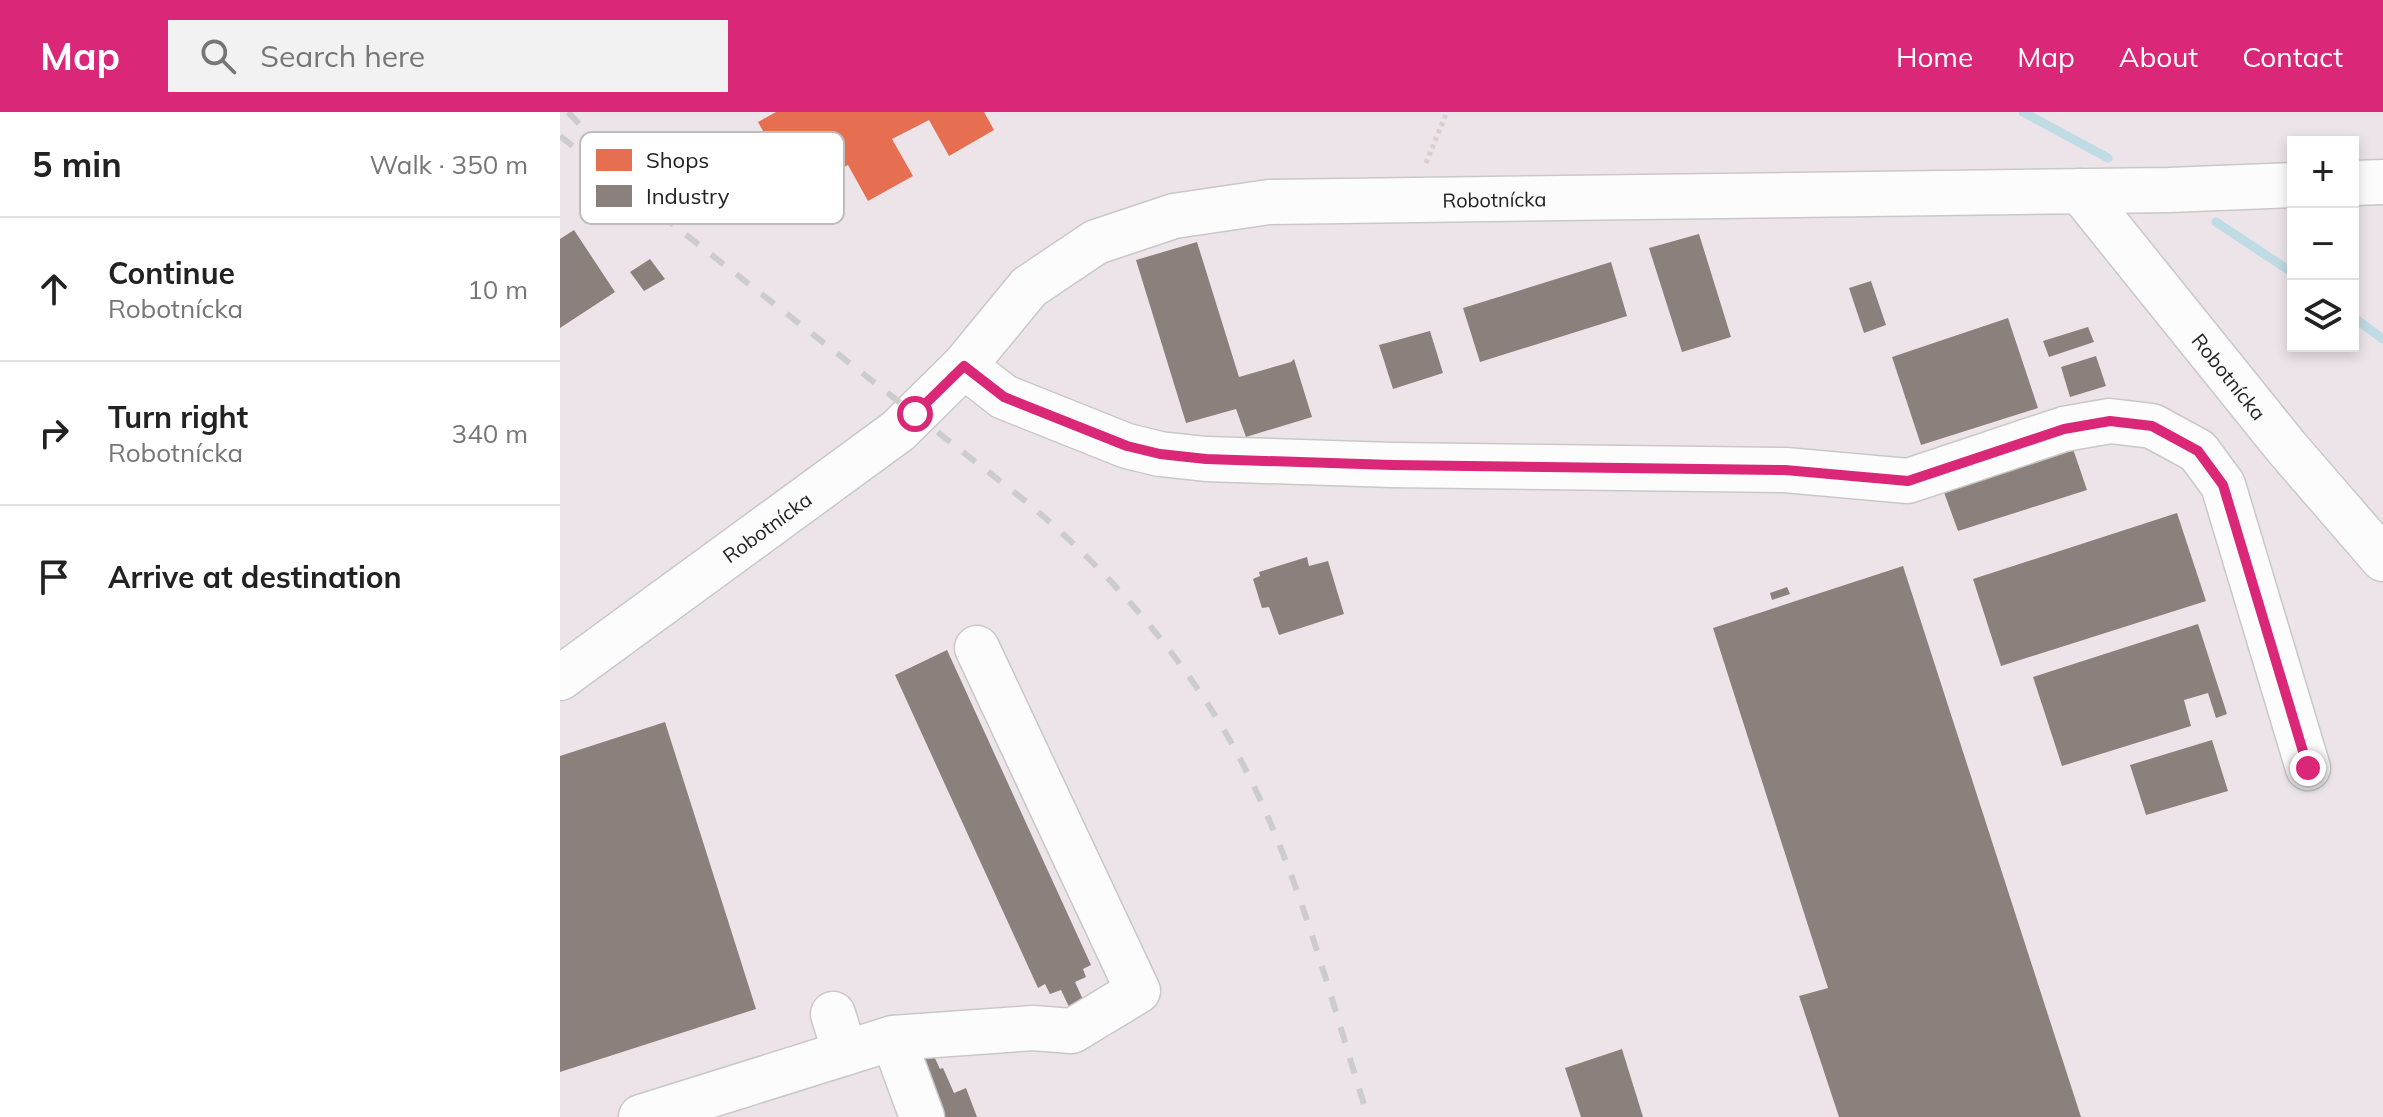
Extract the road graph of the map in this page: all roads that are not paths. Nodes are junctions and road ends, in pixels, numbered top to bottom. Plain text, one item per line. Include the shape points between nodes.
1 (2383, 182) edge
2 (2359, 183) edge
3 (2287, 185) edge
4 (2080, 191) junction
5 (964, 366) junction
6 (2383, 559) edge
7 (977, 648) dead end
8 (560, 678) edge
9 (2308, 768) dead end
10 (893, 1038) junction
11 (641, 1117) edge
12 (922, 1117) edge

1 - 2 street
3 - 4 street, Robotnícka
4 - 5 street, Robotnícka via 1269,202 1174,216 1096,242 1029,287
4 - 6 street, Robotnícka
5 - 8 street, Robotnícka via 898,431
5 - 9 street via 1004,397 1127,446 1206,459 1785,470 1908,481 2064,429 2110,421 2152,426 2198,451 2223,485
7 - 10 street via 1138,991 1072,1031 1033,1028
10 - 11 street via 839,1033
10 - 12 street

